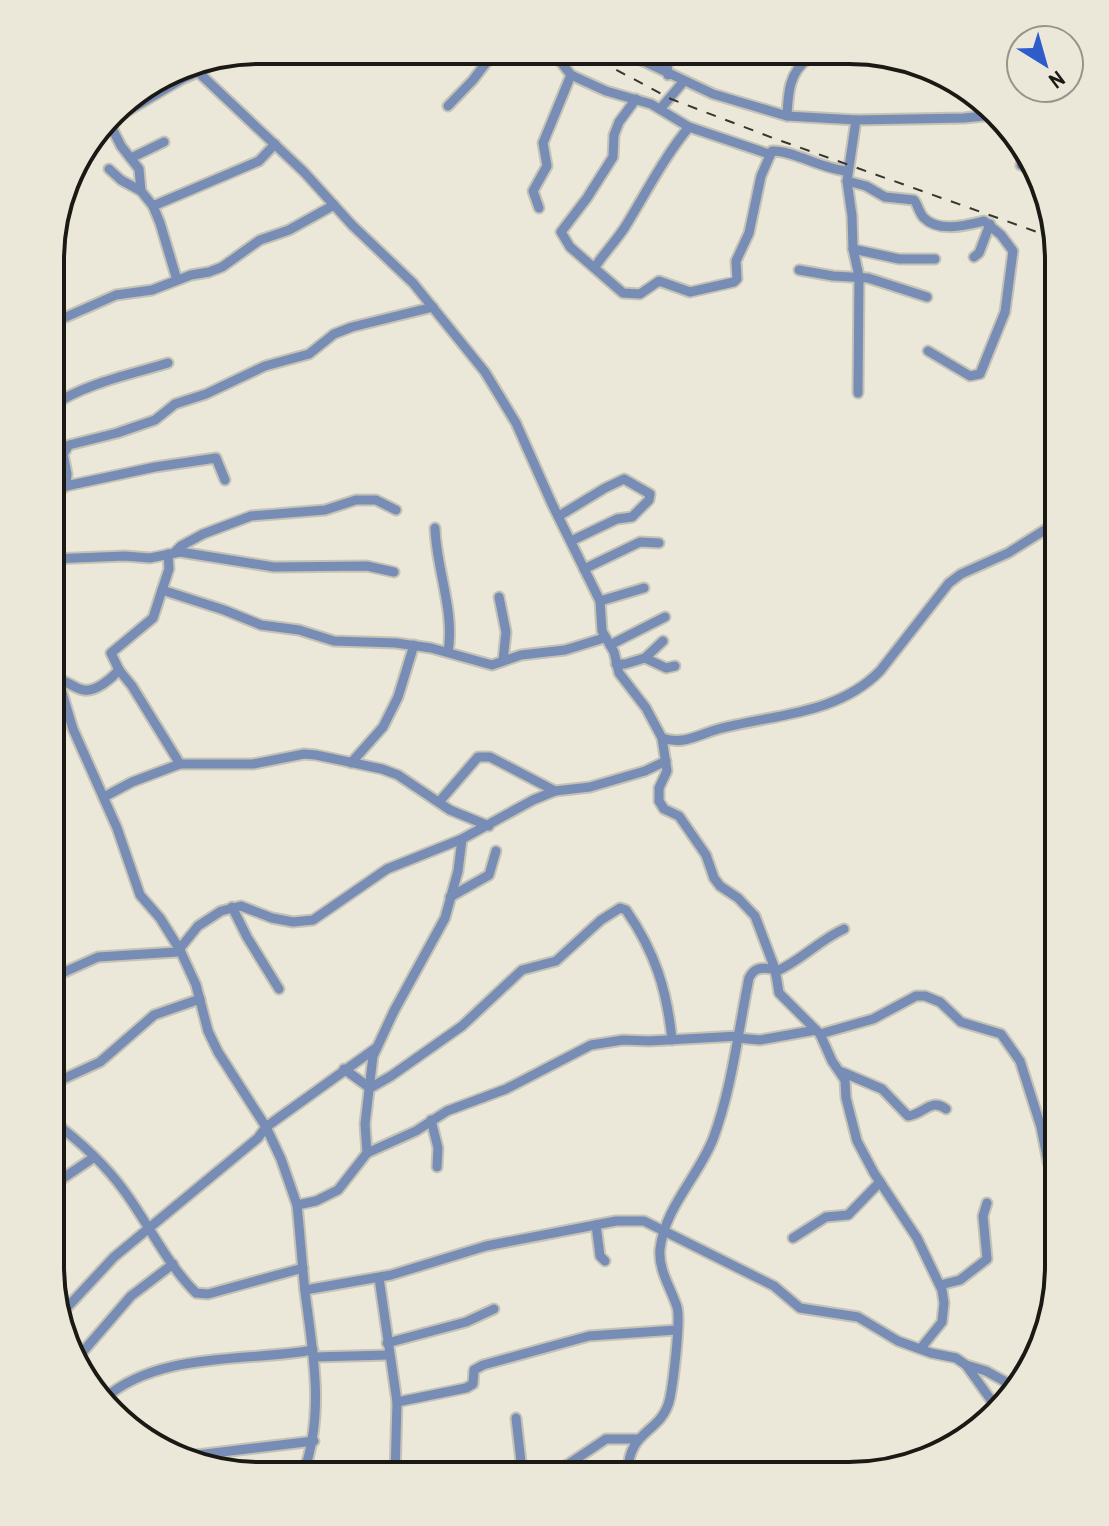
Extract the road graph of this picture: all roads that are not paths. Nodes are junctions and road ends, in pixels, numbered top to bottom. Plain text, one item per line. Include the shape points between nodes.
1 (485, 64) edge
2 (562, 64) edge
3 (647, 64) edge
4 (667, 64) edge
5 (800, 64) edge
6 (200, 73) joint
7 (571, 75) junction
8 (668, 75) junction
9 (684, 81) junction
10 (636, 99) junction
11 (141, 105) edge
12 (448, 106) dead end
13 (661, 108) junction
14 (787, 116) junction
15 (981, 116) edge
16 (856, 120) junction
17 (689, 127) junction
18 (112, 132) edge
19 (164, 142) dead end
20 (275, 144) junction
21 (769, 154) junction
22 (131, 158) junction
23 (109, 169) dead end
24 (847, 176) junction
25 (141, 191) junction
26 (334, 205) junction
27 (153, 206) junction
28 (539, 208) dead end
29 (990, 224) junction
30 (853, 249) junction
31 (974, 257) dead end
32 (935, 259) dead end
33 (595, 267) junction
34 (799, 270) dead end
35 (859, 276) junction
36 (177, 280) junction
37 (927, 297) dead end
38 (433, 307) junction
39 (64, 317) edge
40 (928, 351) dead end
41 (168, 363) dead end
42 (858, 393) dead end
43 (64, 397) edge
44 (64, 450) edge
45 (64, 457) edge
46 (225, 480) dead end
47 (66, 486) joint
48 (396, 510) dead end
49 (559, 516) junction
50 (435, 528) dead end
51 (1045, 530) edge
52 (571, 541) junction
53 (659, 543) dead end
54 (171, 554) junction
55 (64, 558) edge
56 (584, 569) junction
57 (394, 572) dead end
58 (644, 588) dead end
59 (162, 590) junction
60 (499, 597) dead end
61 (600, 601) junction
62 (665, 617) dead end
63 (607, 641) junction
64 (663, 641) dead end
65 (414, 645) junction
66 (448, 652) junction
67 (645, 658) junction
68 (503, 661) junction
69 (616, 664) junction
70 (675, 666) dead end
71 (119, 670) junction
72 (64, 681) edge
73 (64, 698) edge
74 (662, 738) junction
75 (666, 761) junction
76 (351, 763) junction
77 (180, 764) junction
78 (555, 791) junction
79 (104, 797) junction
80 (439, 802) junction
81 (489, 826) junction
82 (462, 839) junction
83 (496, 851) dead end
84 (450, 897) junction
85 (232, 907) junction
86 (844, 929) dead end
87 (180, 950) junction
88 (775, 971) junction
89 (64, 972) edge
90 (279, 989) dead end
91 (200, 999) junction
92 (818, 1032) junction
93 (738, 1037) junction
94 (672, 1040) junction
95 (376, 1048) junction
96 (344, 1069) junction
97 (842, 1072) junction
98 (64, 1079) edge
99 (370, 1088) junction
100 (946, 1109) dead end
101 (431, 1120) junction
102 (266, 1127) junction
103 (64, 1130) edge
104 (1045, 1147) edge
105 (367, 1153) junction
106 (93, 1158) junction
107 (437, 1167) dead end
108 (64, 1178) edge
109 (880, 1182) junction
110 (987, 1203) dead end
111 (297, 1205) junction
112 (672, 1212) junction
113 (650, 1223) junction
114 (596, 1225) junction
115 (150, 1229) junction
116 (664, 1233) junction
117 (793, 1238) dead end
118 (605, 1261) dead end
119 (173, 1264) junction
120 (303, 1268) junction
121 (379, 1278) junction
122 (940, 1285) junction
123 (305, 1290) junction
124 (68, 1306) edge
125 (494, 1309) dead end
126 (676, 1330) junction
127 (387, 1343) junction
128 (921, 1348) junction
129 (83, 1351) edge
130 (314, 1353) junction
131 (389, 1355) junction
132 (966, 1365) junction
133 (1006, 1382) edge
134 (111, 1393) edge
135 (991, 1400) edge
136 (397, 1402) junction
137 (516, 1418) dead end
138 (637, 1439) junction
139 (314, 1441) junction
140 (206, 1454) edge
141 (307, 1462) edge
142 (395, 1462) edge
143 (521, 1462) edge
144 (571, 1462) edge
145 (630, 1462) edge

1 - 12 street
2 - 7 street
3 - 8 street
4 - 8 street
5 - 14 street
6 - 11 street
6 - 20 street
7 - 10 street
7 - 28 street via 543,143 547,166 533,191
8 - 9 street
9 - 13 street
9 - 14 street
10 - 13 street
10 - 33 street via 619,122 613,157 561,232
13 - 17 street
14 - 16 street
15 - 16 street
16 - 24 street
17 - 21 street
17 - 33 street
18 - 22 street
19 - 22 street
20 - 26 street
20 - 27 street via 259,161
21 - 24 street via 781,151
21 - 33 street via 734,282 690,292 659,281 640,294 625,294
22 - 25 street via 139,169
23 - 25 street
24 - 29 street via 885,197 910,198 924,218 940,224
24 - 30 street
25 - 27 street
26 - 36 street via 260,240 222,267
26 - 38 street
27 - 36 street
29 - 31 street
29 - 40 street via 1014,257 1005,312 980,374 974,377
30 - 32 street via 899,259
30 - 35 street
34 - 35 street
35 - 37 street
35 - 42 street
36 - 39 street via 116,295
38 - 44 street via 352,327 309,354 178,402 155,420
38 - 49 street via 478,363 516,423
41 - 43 street
45 - 47 street
46 - 47 street via 216,458
48 - 54 street via 376,500 356,500 325,510 251,516 203,534
49 - 52 street
49 - 52 street via 624,479 650,494 632,517
50 - 66 street via 451,636
51 - 74 street via 949,583 869,682 810,711 683,741
52 - 56 street
53 - 56 street via 640,542
54 - 55 street
54 - 57 street via 274,567 367,566
54 - 59 street
56 - 61 street
58 - 61 street
59 - 65 street via 261,625 334,641
59 - 71 street via 153,618 114,647 111,653
60 - 68 street via 506,632
61 - 63 street
62 - 63 street
63 - 68 street
63 - 69 street
64 - 67 street
65 - 66 street
65 - 76 street via 383,727
66 - 68 street via 492,665
67 - 69 street
67 - 70 street via 666,668
69 - 74 street
71 - 72 street via 92,689
71 - 77 street
73 - 79 street
74 - 75 street
75 - 78 street via 590,787
75 - 88 street via 659,801 679,816 720,886 755,916
76 - 77 street via 304,754 253,764
76 - 80 street via 398,775
77 - 79 street
78 - 80 street via 490,757 478,757
78 - 81 street
79 - 87 street via 140,895
80 - 81 street
81 - 82 street
82 - 84 street
82 - 85 street via 387,869 313,920 293,922
83 - 84 street via 489,875
84 - 95 street via 445,918
85 - 87 street via 198,926
85 - 90 street
86 - 88 street
87 - 89 street via 98,957
87 - 91 street
88 - 92 street via 783,999
88 - 93 street via 753,971
91 - 98 street via 154,1015 100,1062
91 - 102 street via 218,1052
92 - 93 street via 760,1040
92 - 97 street
92 - 104 street via 873,1019 916,996 940,1002 961,1022 1001,1034 1020,1061
93 - 94 street
93 - 112 street via 712,1141
94 - 99 street via 658,969 634,921 620,908 556,961 522,970 462,1026
94 - 101 street via 591,1045
95 - 96 street
95 - 99 street
96 - 99 street
96 - 102 street
97 - 100 street via 882,1089 908,1116 931,1105
97 - 109 street via 857,1141
99 - 105 street
101 - 105 street
101 - 107 street
102 - 111 street
102 - 115 street
103 - 106 street
105 - 111 street via 338,1190
106 - 108 street
106 - 115 street
109 - 117 street via 848,1215 826,1217
109 - 122 street
110 - 122 street via 987,1259 960,1280
111 - 120 street
112 - 113 street
112 - 116 street
113 - 114 street
113 - 116 street
114 - 118 street
114 - 121 street via 486,1246
115 - 119 street
115 - 124 street via 114,1257
116 - 126 street via 660,1257 677,1307
116 - 128 street via 774,1286 800,1308 858,1317 886,1336
119 - 120 street via 202,1295
119 - 129 street via 131,1296
120 - 123 street
121 - 123 street
121 - 127 street
122 - 128 street via 942,1322
123 - 130 street
125 - 127 street
126 - 136 street via 589,1336 483,1365 474,1370 473,1384 466,1388
126 - 138 street via 669,1402 659,1421
127 - 131 street
128 - 132 street
130 - 131 street
130 - 134 street via 198,1361 139,1377
130 - 139 street
131 - 136 street
132 - 133 street
132 - 135 street
136 - 142 street
137 - 143 street
138 - 144 street via 606,1439
138 - 145 street
139 - 140 street
139 - 141 street

